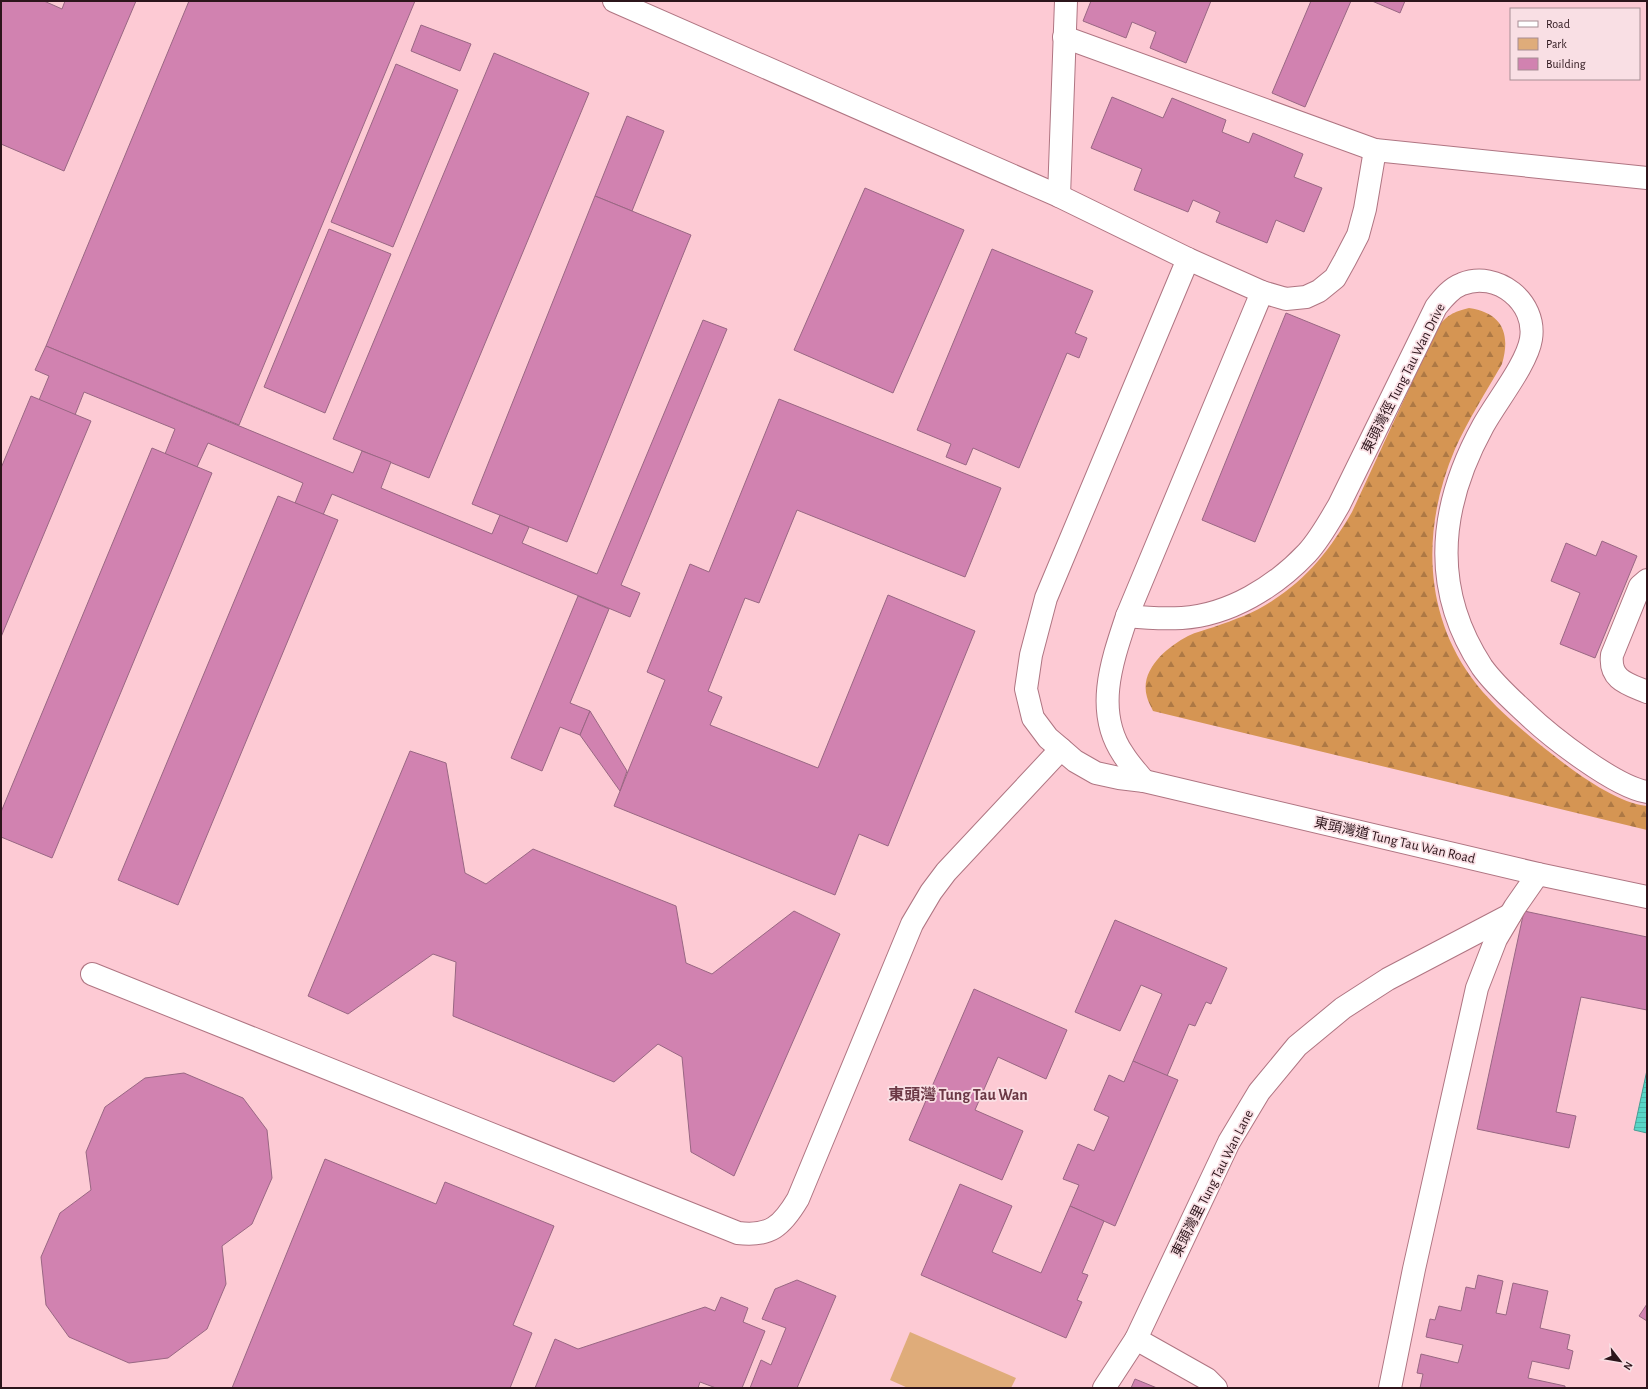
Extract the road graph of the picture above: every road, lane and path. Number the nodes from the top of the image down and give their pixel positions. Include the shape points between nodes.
1 (614, 1) edge
2 (1066, 1) edge
3 (1064, 37) junction
4 (1375, 150) junction
5 (1647, 178) edge
6 (1059, 196) junction
7 (1188, 259) junction
8 (1262, 292) junction
9 (1647, 580) edge
10 (1127, 616) junction
11 (1647, 692) edge
12 (1061, 749) junction
13 (1144, 781) junction
14 (1647, 792) edge
15 (1538, 874) junction
16 (1647, 897) edge
17 (1510, 915) junction
18 (92, 974) dead end
19 (1136, 1338) junction
20 (1104, 1388) edge
21 (1216, 1388) edge
22 (1390, 1388) edge

1 - 6 lane
2 - 3 lane
3 - 4 lane
3 - 6 lane
4 - 5 lane
4 - 8 lane via 1358,234 1335,278 1319,291 1306,297 1286,299
6 - 7 lane
7 - 8 lane
7 - 12 lane, 東頭灣道 Tung Tau Wan Road via 1046,598 1031,655 1026,689 1033,718 1048,738
8 - 10 lane
9 - 11 lane via 1640,586 1611,663 1613,670 1623,682
10 - 13 lane via 1112,664 1108,688 1108,717 1123,754
10 - 14 lane, 東頭灣徑 Tung Tau Wan Drive via 1184,618 1212,612 1239,603 1264,590 1287,572 1307,553 1325,530 1436,307 1447,294 1462,284 1480,281 1497,283 1512,292 1524,304 1531,321 1532,338 1526,356 1484,425 1457,484 1446,547 1447,579 1454,611 1466,641 1483,668 1505,694 1532,719 1591,764 1623,783
12 - 13 lane, 東頭灣道 Tung Tau Wan Road via 1096,773
12 - 18 lane via 946,872 931,892 912,924 798,1199 784,1220 769,1231 753,1235 738,1233
13 - 15 lane, 東頭灣道 Tung Tau Wan Road
15 - 16 lane, 東頭灣道 Tung Tau Wan Road
15 - 17 lane
17 - 19 lane, 東頭灣里 Tung Tau Wan Lane via 1388,978 1344,1008 1297,1046 1259,1092 1229,1142
17 - 22 lane via 1496,939 1478,988
19 - 20 lane, 東頭灣里 Tung Tau Wan Lane
19 - 21 lane via 1207,1378

